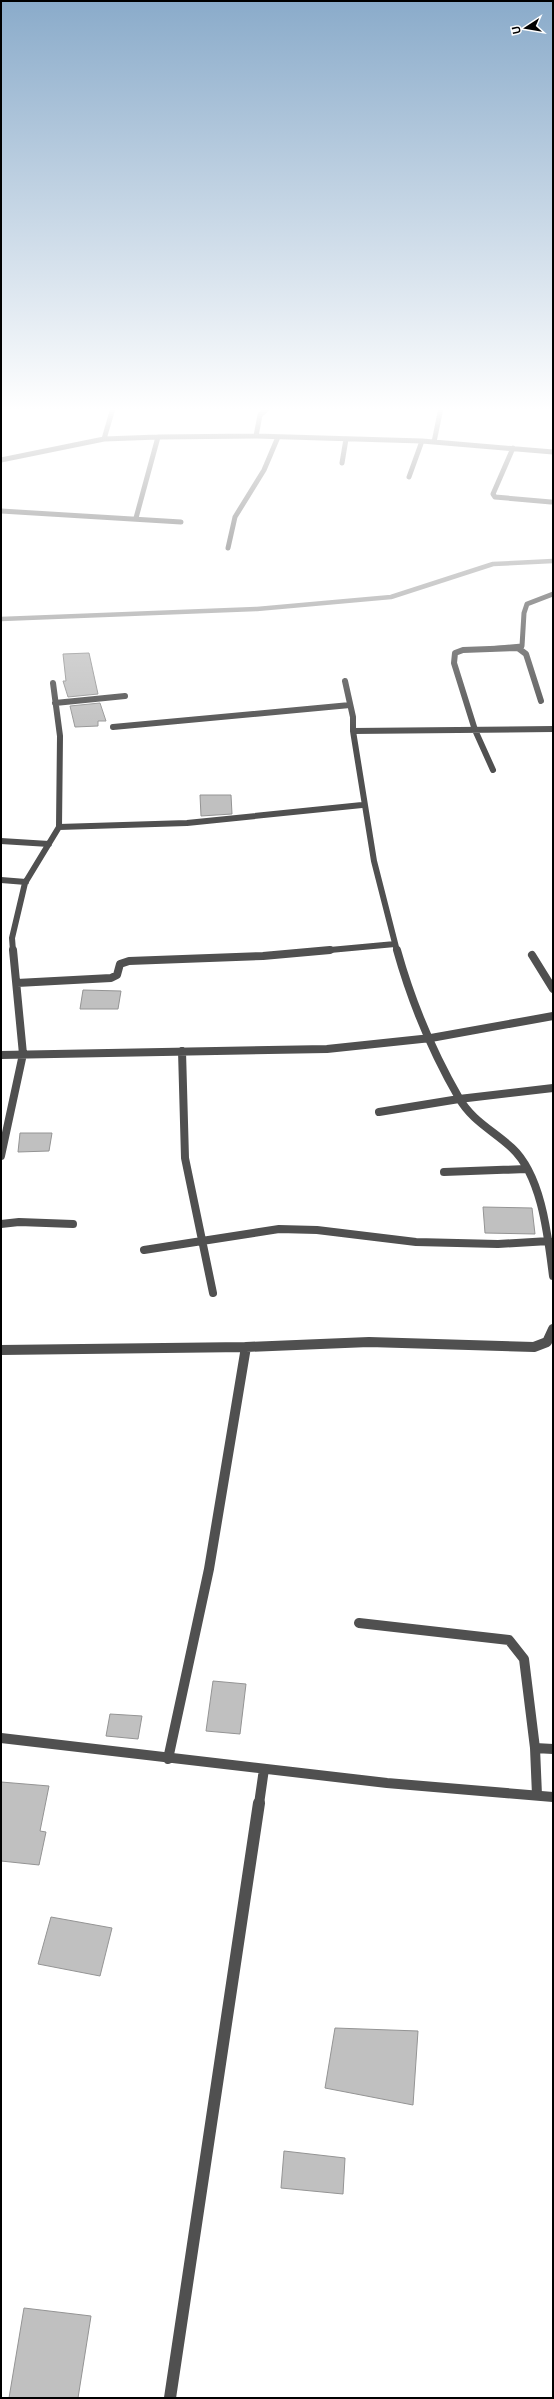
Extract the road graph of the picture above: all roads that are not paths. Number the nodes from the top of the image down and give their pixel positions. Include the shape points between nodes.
1 (158, 520) edge
2 (235, 520) edge
3 (181, 522) dead end
4 (228, 548) dead end
5 (553, 594) edge
6 (518, 648) junction
7 (345, 681) dead end
8 (52, 683) dead end
9 (126, 696) dead end
10 (541, 701) dead end
11 (55, 703) junction
12 (350, 705) junction
13 (113, 727) dead end
14 (553, 729) edge
15 (353, 730) junction
16 (475, 730) junction
17 (493, 770) dead end
18 (362, 805) junction
19 (59, 827) junction
20 (1, 841) edge
21 (49, 844) junction
22 (1, 880) edge
23 (26, 882) junction
24 (395, 944) junction
25 (532, 955) dead end
26 (17, 983) junction
27 (553, 988) edge
28 (553, 1016) edge
29 (431, 1038) junction
30 (182, 1051) junction
31 (23, 1054) junction
32 (1, 1055) edge
33 (553, 1088) edge
34 (460, 1099) junction
35 (378, 1112) dead end
36 (1, 1156) edge
37 (526, 1170) junction
38 (444, 1172) dead end
39 (1, 1224) edge
40 (73, 1224) dead end
41 (203, 1240) junction
42 (549, 1241) junction
43 (144, 1250) dead end
44 (553, 1276) edge
45 (213, 1292) dead end
46 (553, 1329) edge
47 (246, 1347) junction
48 (1, 1350) edge
49 (359, 1623) dead end
50 (1, 1738) edge
51 (535, 1748) junction
52 (553, 1749) edge
53 (168, 1759) junction
54 (264, 1769) junction
55 (537, 1795) junction
56 (553, 1797) edge
57 (170, 2398) edge

1 - 3 street
2 - 4 street
5 - 6 street via 527,604 524,613 524,640
6 - 10 street via 526,654
6 - 16 street via 463,650 455,654 454,663
7 - 12 street
8 - 11 street
9 - 11 street
11 - 19 street via 60,736
12 - 13 street
12 - 15 street
14 - 16 street
15 - 16 street
15 - 18 street
16 - 17 street
18 - 19 street via 187,823
18 - 24 street via 383,904
19 - 21 street
20 - 21 street
21 - 23 street
22 - 23 street
23 - 26 street via 12,938
24 - 26 street via 263,956 129,961 120,964 117,975 111,978
24 - 29 street via 410,989
25 - 27 street
26 - 31 street
28 - 29 street
29 - 30 street via 327,1049
29 - 34 street
30 - 31 street
30 - 41 street via 185,1158
31 - 32 street
31 - 36 street
33 - 34 street
34 - 35 street
34 - 37 street via 471,1116 515,1151
37 - 38 street
37 - 42 street via 541,1209
39 - 40 street
41 - 42 street via 279,1229 317,1230 416,1242 498,1244
41 - 43 street
41 - 45 street
42 - 44 street
46 - 47 street via 548,1342 534,1348 369,1342
47 - 48 street
47 - 53 street via 209,1569
49 - 51 street via 509,1640 524,1659
50 - 53 street
51 - 52 street
51 - 55 street
53 - 54 street
54 - 55 street via 387,1783
54 - 57 street
55 - 56 street

